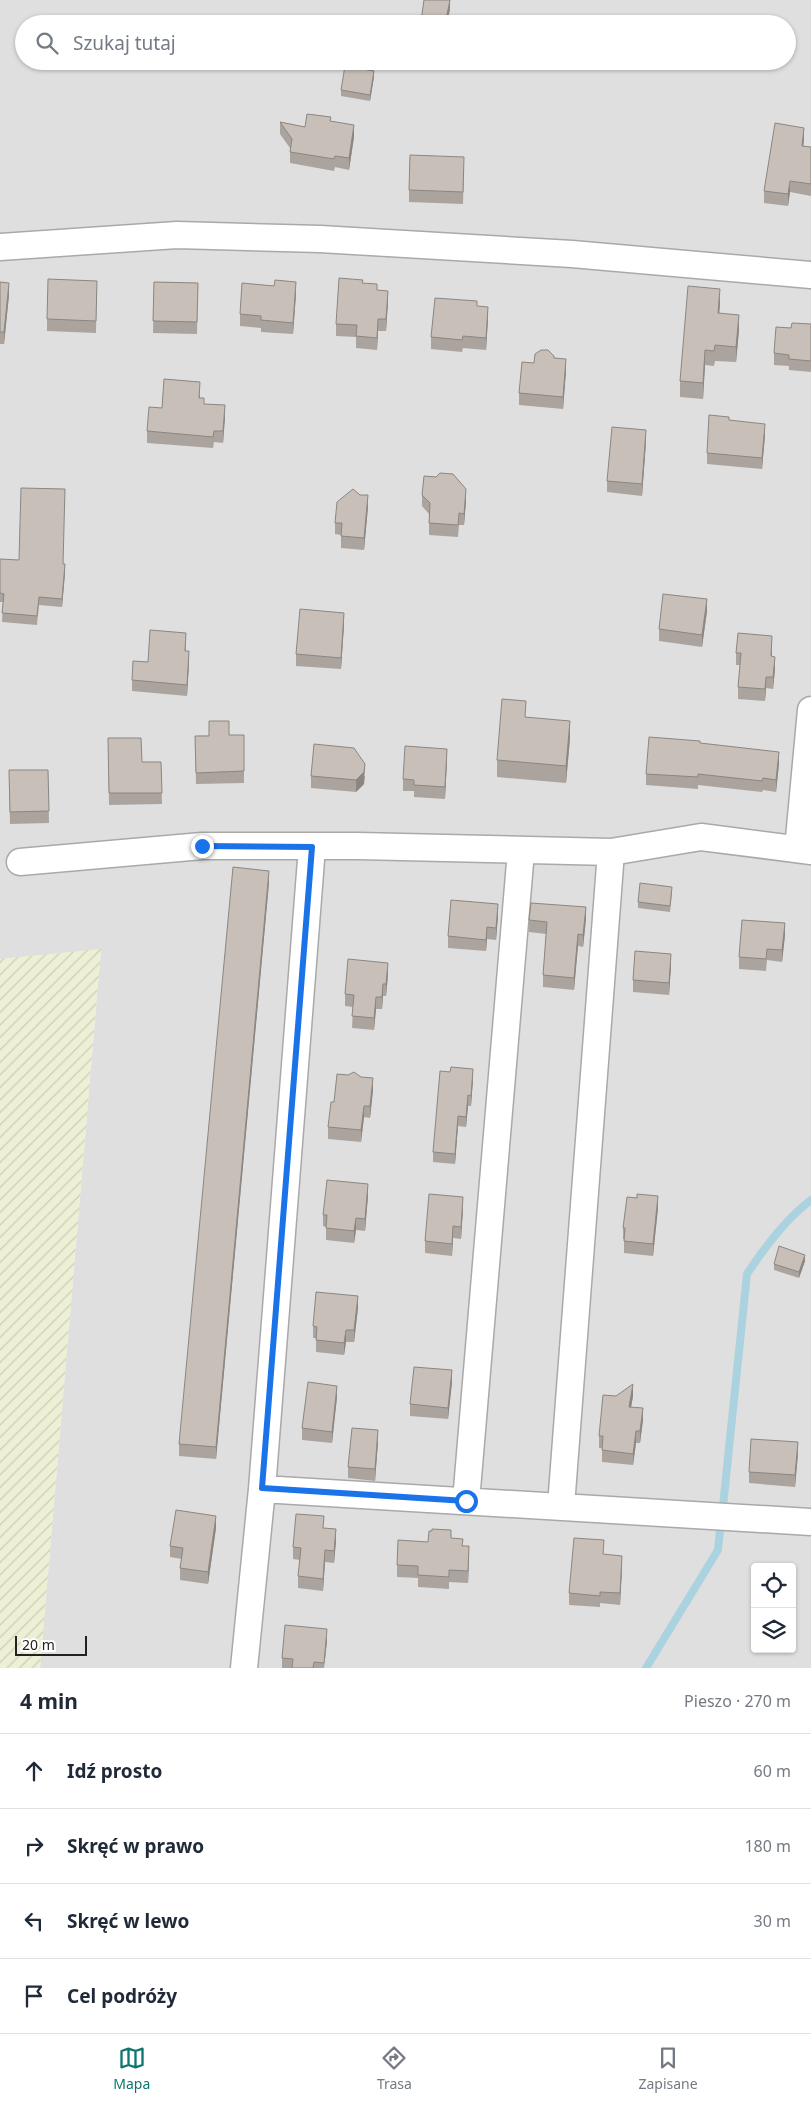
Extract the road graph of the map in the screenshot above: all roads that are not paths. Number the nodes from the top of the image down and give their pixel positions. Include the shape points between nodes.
1 (0, 247) edge
2 (811, 275) edge
3 (811, 710) edge
4 (312, 847) junction
5 (804, 850) edge
6 (521, 851) junction
7 (611, 852) junction
8 (20, 862) dead end
9 (262, 1488) junction
10 (466, 1501) junction
11 (561, 1506) junction
12 (811, 1522) edge
13 (244, 1668) edge

1 - 2 street via 177,235 320,238 572,254
3 - 5 street
4 - 6 street
4 - 8 street via 202,846
4 - 9 street
5 - 7 street via 701,837
6 - 7 street
6 - 10 street
7 - 11 street
9 - 10 street
9 - 13 street
10 - 11 street
11 - 12 street

